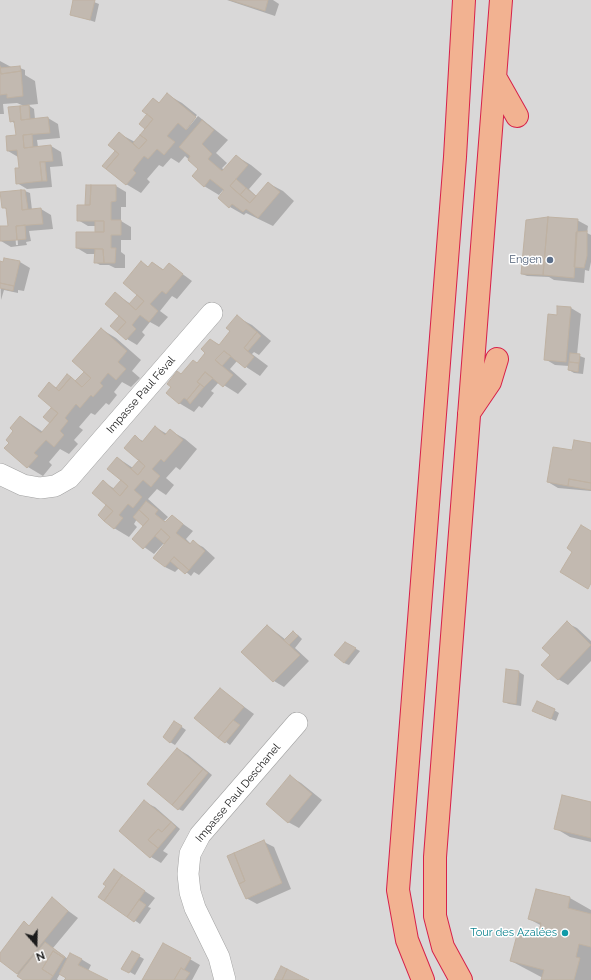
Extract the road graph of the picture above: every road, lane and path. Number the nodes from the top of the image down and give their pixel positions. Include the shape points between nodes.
1 (464, 0) edge
2 (501, 0) edge
3 (496, 77) junction
4 (517, 116) dead end
5 (212, 313) dead end
6 (497, 359) dead end
7 (469, 414) junction
8 (0, 474) edge
9 (297, 723) dead end
10 (226, 980) edge
11 (423, 980) edge
12 (461, 980) edge

1 - 11 highway via 455,157 398,890 407,940
2 - 3 highway
3 - 4 highway
3 - 7 highway
5 - 8 street, Impasse Paul Féval via 69,478 55,486 40,488 23,485
6 - 7 highway via 490,382
7 - 12 highway via 435,857 436,916 443,947
9 - 10 street, Impasse Paul Deschanel via 200,835 190,854 190,892 219,957

